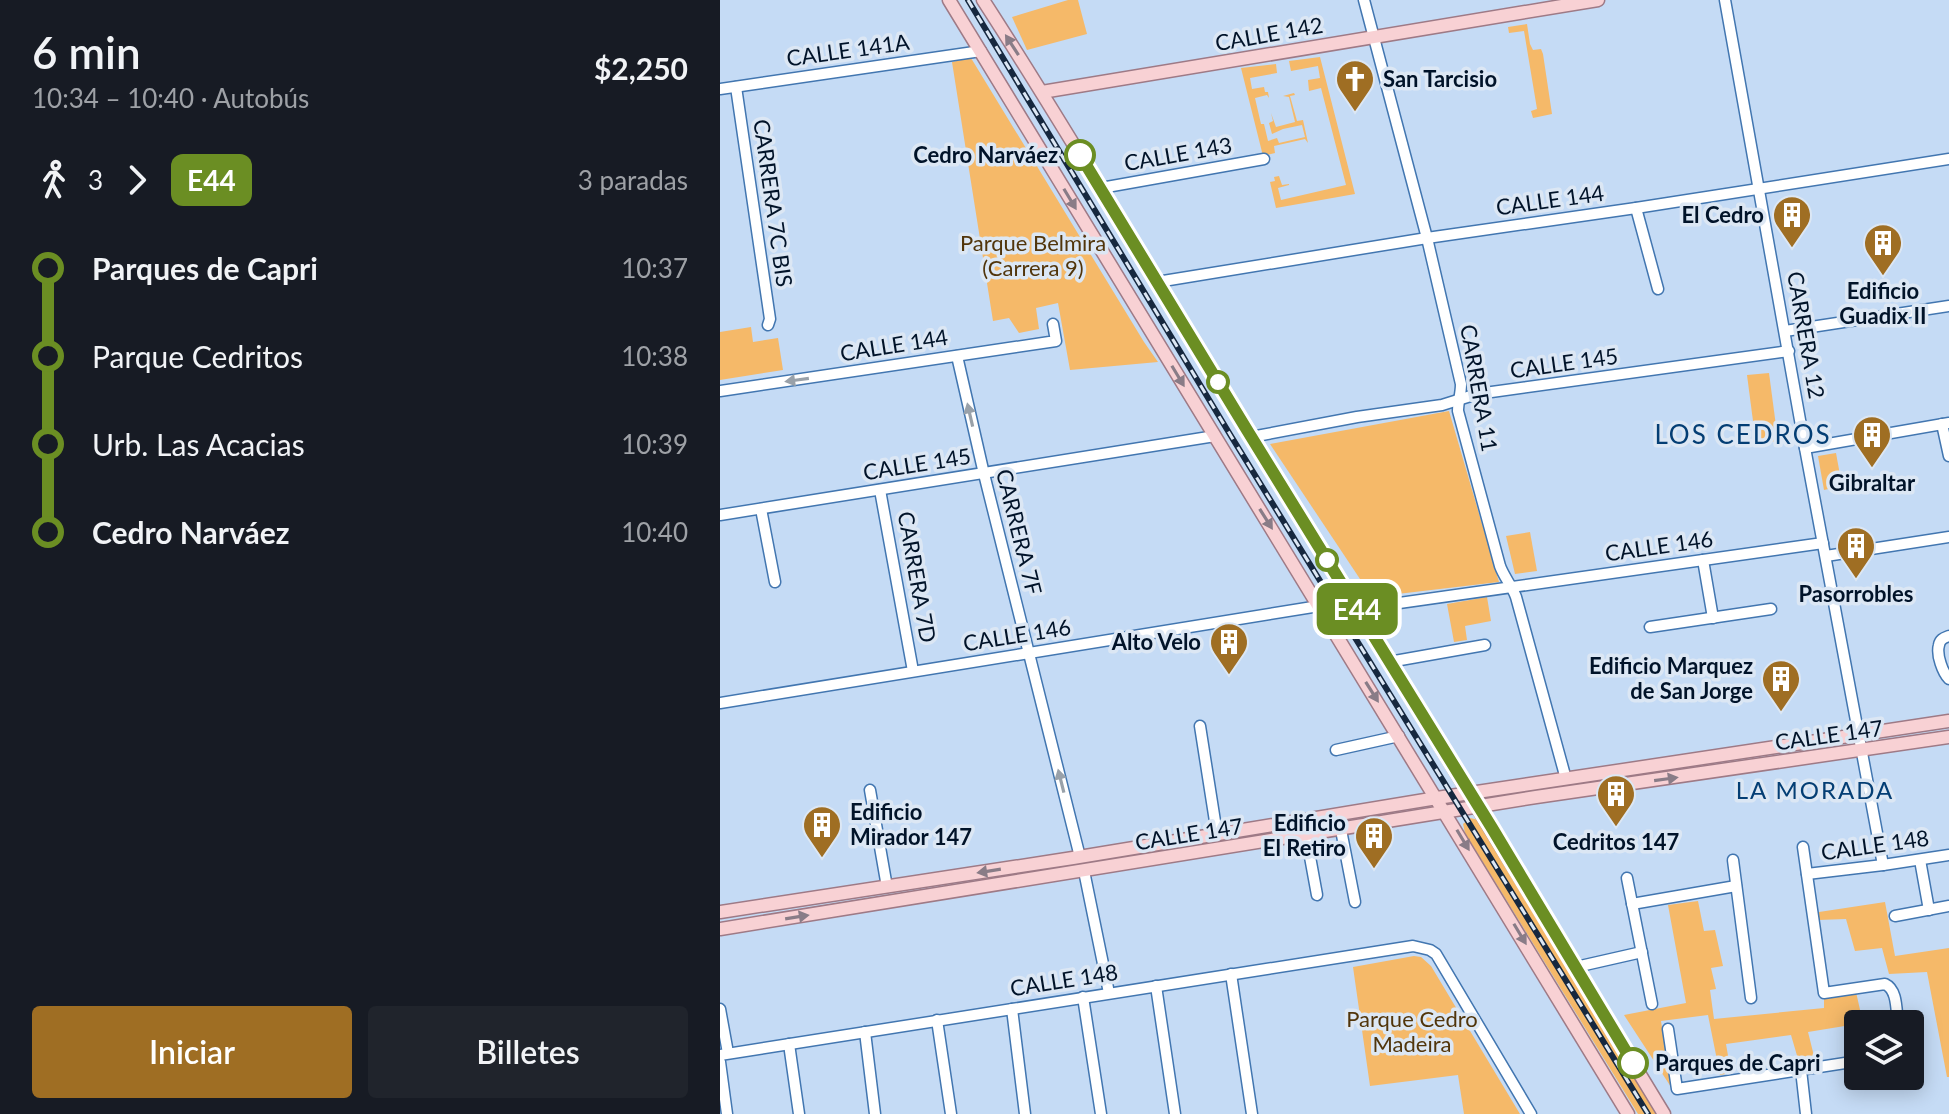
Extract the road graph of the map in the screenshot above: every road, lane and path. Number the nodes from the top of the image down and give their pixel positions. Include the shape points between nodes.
1 (949, 0) edge
2 (983, 0) edge
3 (1364, 0) edge
4 (1598, 0) edge
5 (1725, 0) edge
6 (1374, 37) junction
7 (981, 51) junction
8 (736, 87) junction
9 (720, 89) edge
10 (1042, 92) junction
11 (1264, 159) dead end
12 (1949, 159) edge
13 (1101, 188) junction
14 (1759, 189) junction
15 (1636, 208) junction
16 (1427, 238) junction
17 (1157, 282) junction
18 (1658, 289) dead end
19 (1949, 306) edge
20 (1053, 324) dead end
21 (768, 325) dead end
22 (1785, 331) junction
23 (1789, 351) junction
24 (957, 356) junction
25 (720, 391) edge
26 (1458, 400) junction
27 (1946, 424) edge
28 (1215, 436) junction
29 (1251, 437) junction
30 (1805, 448) junction
31 (1949, 456) edge
32 (984, 474) junction
33 (880, 490) junction
34 (761, 509) junction
35 (720, 515) edge
36 (1949, 537) edge
37 (1823, 543) junction
38 (1826, 556) junction
39 (1703, 560) junction
40 (775, 582) dead end
41 (1512, 586) junction
42 (1319, 606) junction
43 (1357, 609) junction
44 (1771, 609) dead end
45 (1713, 618) junction
46 (1650, 627) dead end
47 (1949, 636) edge
48 (1485, 645) dead end
49 (1028, 654) junction
50 (1389, 662) junction
51 (913, 671) junction
52 (1949, 679) edge
53 (720, 703) edge
54 (1949, 721) edge
55 (1200, 726) dead end
56 (1860, 735) junction
57 (1399, 736) junction
58 (1949, 737) edge
59 (1336, 750) dead end
60 (1863, 751) junction
61 (1566, 779) junction
62 (870, 790) dead end
63 (1471, 794) junction
64 (1437, 798) junction
65 (1506, 802) junction
66 (1479, 807) junction
67 (1446, 812) junction
68 (1492, 828) junction
69 (1341, 830) junction
70 (1217, 834) junction
71 (1306, 835) junction
72 (1803, 847) dead end
73 (1949, 855) edge
74 (1080, 857) junction
75 (1733, 860) dead end
76 (1920, 860) junction
77 (1883, 865) junction
78 (1084, 871) junction
79 (1807, 874) junction
80 (1627, 878) dead end
81 (1736, 886) junction
82 (887, 887) junction
83 (1317, 895) dead end
84 (1355, 902) dead end
85 (1632, 904) junction
86 (1949, 906) edge
87 (1929, 910) junction
88 (720, 912) edge
89 (1895, 916) dead end
90 (720, 929) edge
91 (1642, 952) junction
92 (1576, 967) junction
93 (1231, 974) junction
94 (1156, 986) junction
95 (1109, 993) junction
96 (1083, 997) junction
97 (1751, 998) dead end
98 (1652, 1004) dead end
99 (720, 1009) edge
100 (1012, 1009) junction
101 (1896, 1010) edge
102 (937, 1020) junction
103 (1668, 1029) dead end
104 (865, 1032) junction
105 (789, 1044) junction
106 (724, 1054) edge
107 (720, 1062) edge
108 (1844, 1063) edge
109 (1801, 1070) junction
110 (727, 1114) edge
111 (799, 1114) edge
112 (875, 1114) edge
113 (951, 1114) edge
114 (1025, 1114) edge
115 (1101, 1114) edge
116 (1175, 1114) edge
117 (1252, 1114) edge
118 (1531, 1114) edge
119 (1628, 1114) edge
120 (1664, 1114) edge
121 (1806, 1114) edge

1 - 7 main road
10 -> 2 main road
3 - 6 street, CARRERA 11
4 - 6 main road, CALLE 142
5 - 14 street, CARRERA 12
6 - 10 main road, CALLE 142
6 - 16 street, CARRERA 11
7 - 8 street, CALLE 141A
7 -> 28 main road
8 - 9 street, CALLE 141A
8 - 21 street, CARRERA 7C BIS
10 - 13 main road
11 - 13 street, CALLE 143
12 - 14 street, CALLE 144
13 - 17 main road
14 - 15 street, CALLE 144
14 - 22 street, CARRERA 12
15 - 16 street, CALLE 144
15 - 18 street
16 - 17 street, CALLE 144
16 - 26 street, CARRERA 11 via 1461,384
17 - 29 main road
19 - 22 street
20 - 24 street, CALLE 144 via 1056,341
22 - 23 street, CARRERA 12
23 - 26 street, CALLE 145
23 - 30 street, CARRERA 12
24 -> 25 street, CALLE 144
32 -> 24 street, CARRERA 7F
26 - 29 street, CALLE 145
26 - 41 street, CARRERA 11 via 1500,566
27 - 30 street
27 - 31 street
28 - 32 street, CALLE 145
28 -> 42 main road
29 - 43 main road
30 - 37 street, CARRERA 12
32 - 33 street, CALLE 145
32 - 49 street, CARRERA 7F
33 - 34 street, CALLE 145
33 - 51 street, CARRERA 7D
34 - 35 street, CALLE 145
34 - 40 street
36 - 38 street
37 - 38 street, CARRERA 12
37 - 39 street, CALLE 146
38 - 56 street, CARRERA 12
39 - 41 street, CALLE 146
39 - 45 street
41 - 43 street, CALLE 146
41 - 61 street, CARRERA 11
42 - 49 street, CALLE 146
42 -> 57 main road
43 - 50 main road
44 - 45 street
45 - 46 street
47 - 52 street via 1938,648
48 - 50 street
49 - 51 street, CALLE 146
74 -> 49 street, CARRERA 7F
50 - 63 main road
51 - 53 street, CALLE 146
54 - 56 main road, CALLE 147
55 - 70 street
56 - 60 street, CARRERA 12
56 - 61 main road, CALLE 147
57 - 59 street
57 - 64 main road
58 - 60 main road, CALLE 147
65 -> 60 main road, CALLE 147
60 - 77 street, CARRERA 12
61 - 63 main road, CALLE 147
62 - 82 street
63 - 64 main road, CALLE 147
63 - 66 main road
64 - 67 main road
64 - 70 main road, CALLE 147
65 - 66 main road, CALLE 147
65 - 68 main road via 1497,810
66 - 67 main road, CALLE 147
66 - 68 main road
67 - 69 main road, CALLE 147
67 -> 119 main road
68 - 92 main road
69 - 71 main road, CALLE 147
69 - 84 street
70 - 74 main road, CALLE 147
71 - 78 main road, CALLE 147
71 - 83 street
72 - 79 street
73 - 76 street, CALLE 148
74 -> 82 main road, CALLE 147
75 - 81 street
76 - 77 street, CALLE 148
76 - 87 street
77 - 79 street, CALLE 148
90 -> 78 main road, CALLE 147
78 - 95 street
79 - 101 street via 1824,993 1885,984 1894,991
80 - 85 street
81 - 85 street
81 - 97 street
82 - 88 main road, CALLE 147
85 - 91 street
86 - 87 street
87 - 89 street
91 - 92 street
91 - 98 street
92 - 120 main road
93 - 94 street, CALLE 148
93 - 117 street
93 - 118 street, CALLE 148 via 1413,946 1430,950
94 - 95 street, CALLE 148
94 - 116 street
95 - 96 street, CALLE 148
96 - 100 street, CALLE 148
96 - 115 street
99 - 106 street
100 - 102 street, CALLE 148
100 - 114 street
102 - 104 street, CALLE 148
102 - 113 street
103 - 109 street via 1677,1089
104 - 105 street, CALLE 148
104 - 112 street
105 - 106 street, CALLE 148
105 - 111 street
107 - 110 street
108 - 109 street
109 - 121 street

